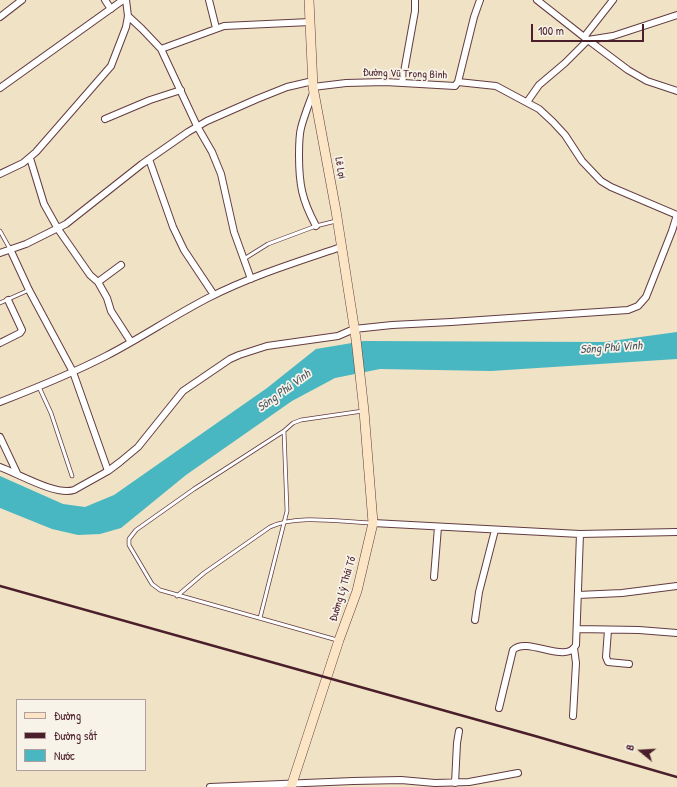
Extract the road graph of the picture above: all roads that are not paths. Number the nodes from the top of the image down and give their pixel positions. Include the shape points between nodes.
1 (22, 0) edge
2 (105, 0) edge
3 (124, 0) edge
4 (209, 0) edge
5 (309, 0) edge
6 (415, 0) edge
7 (480, 0) edge
8 (537, 0) edge
9 (612, 0) edge
10 (111, 9) junction
11 (677, 15) edge
12 (128, 16) junction
13 (0, 17) edge
14 (310, 22) junction
15 (216, 28) junction
16 (586, 39) junction
17 (161, 49) junction
18 (458, 82) junction
19 (402, 83) junction
20 (313, 86) junction
21 (0, 88) edge
22 (181, 90) junction
23 (677, 91) edge
24 (527, 102) junction
25 (106, 119) dead end
26 (197, 126) junction
27 (30, 158) junction
28 (149, 159) junction
29 (0, 174) edge
30 (677, 215) edge
31 (337, 221) junction
32 (316, 226) junction
33 (58, 228) junction
34 (0, 232) edge
35 (341, 247) junction
36 (10, 249) junction
37 (0, 253) edge
38 (244, 259) junction
39 (121, 265) dead end
40 (251, 279) junction
41 (98, 282) junction
42 (30, 290) junction
43 (214, 295) junction
44 (8, 300) junction
45 (0, 303) edge
46 (354, 329) junction
47 (131, 342) junction
48 (0, 343) edge
49 (73, 372) junction
50 (39, 387) junction
51 (362, 390) joint
52 (0, 402) edge
53 (364, 411) junction
54 (284, 431) junction
55 (0, 437) edge
56 (0, 467) edge
57 (108, 471) junction
58 (17, 473) junction
59 (72, 476) dead end
60 (285, 521) junction
61 (373, 523) junction
62 (438, 527) junction
63 (495, 530) junction
64 (677, 532) edge
65 (580, 534) junction
66 (434, 577) dead end
67 (677, 586) edge
68 (578, 595) junction
69 (177, 596) junction
70 (260, 618) junction
71 (475, 620) dead end
72 (577, 629) junction
73 (608, 630) junction
74 (677, 634) edge
75 (339, 640) junction
76 (574, 648) junction
77 (629, 664) dead end
78 (499, 708) dead end
79 (573, 716) dead end
80 (459, 730) dead end
81 (518, 773) dead end
82 (455, 783) junction
83 (352, 784) edge
84 (381, 784) edge
85 (475, 784) edge
86 (292, 785) edge
87 (441, 785) edge
88 (210, 787) edge

1 - 13 street
2 - 10 street
3 - 10 street
3 - 12 street
4 - 15 street
5 - 14 main road, Lê Lợi
6 - 19 street
7 - 18 street, Đường Vũ Trọng Bình
8 - 16 street
9 - 16 street
10 - 21 street
11 - 16 street via 613,36
12 - 17 street
12 - 27 street via 124,34 111,66
14 - 15 street
14 - 20 main road, Lê Lợi
15 - 17 street
16 - 23 street via 638,76
16 - 24 street via 565,63 539,85
17 - 22 street
18 - 19 street, Đường Vũ Trọng Bình via 455,86
18 - 24 street via 496,86
19 - 20 street, Đường Vũ Trọng Bình via 346,82
20 - 26 street, Đường Vũ Trọng Bình via 287,87
20 - 31 main road, Lê Lợi
20 - 32 street via 301,128 299,176 307,208
22 - 25 street
22 - 26 street
24 - 30 street via 553,122 582,161 601,181
26 - 28 street, Đường Vũ Trọng Bình
26 - 38 street via 221,174 234,232
27 - 29 street
27 - 33 street via 42,199
28 - 33 street, Đường Vũ Trọng Bình
28 - 43 street via 173,227 184,250
30 - 46 street via 646,297 638,306 628,310
31 - 32 lane
31 - 35 main road, Lê Lợi
32 - 38 lane via 268,244
33 - 36 street, Đường Vũ Trọng Bình
33 - 41 street via 90,275
34 - 36 lane
35 - 40 street
35 - 46 main road, Lê Lợi
36 - 37 street, Đường Vũ Trọng Bình
36 - 42 street
38 - 40 street
39 - 41 street
40 - 43 street
41 - 47 street via 111,311
42 - 44 lane
42 - 49 street
43 - 47 street
44 - 45 lane
44 - 48 street via 22,330
46 - 51 main road, Lê Lợi
46 - 57 street via 338,336 267,346 230,360 183,391 138,448
47 - 49 street
49 - 50 street
49 - 57 street
50 - 52 street
50 - 59 lane
51 - 53 main road, Đường Lý Thái Tổ
53 - 54 lane via 305,419 293,423
53 - 61 main road, Đường Lý Thái Tổ
54 - 60 lane via 287,504
54 - 69 lane via 194,489 132,534 129,545 152,584
55 - 58 street
56 - 58 street
57 - 58 street via 68,492 49,488
60 - 61 lane
60 - 69 lane via 270,527 204,573
60 - 70 lane
61 - 62 street
61 - 75 main road, Đường Lý Thái Tổ via 357,591
62 - 63 street
62 - 66 street
63 - 65 street
63 - 71 street via 479,592
64 - 65 street
65 - 68 street
67 - 68 street
68 - 72 street
69 - 70 lane
70 - 75 lane
72 - 73 street
72 - 76 street via 577,642
73 - 74 street
73 - 77 street via 606,660 610,663
75 - 86 main road, Đường Lý Thái Tổ
76 - 78 street via 569,652 557,652 525,646 516,647 513,650
76 - 79 street via 576,663
80 - 82 street
81 - 85 street
82 - 85 street
82 - 87 street
83 - 84 street
83 - 86 street
84 - 87 street via 401,780
86 - 88 street

